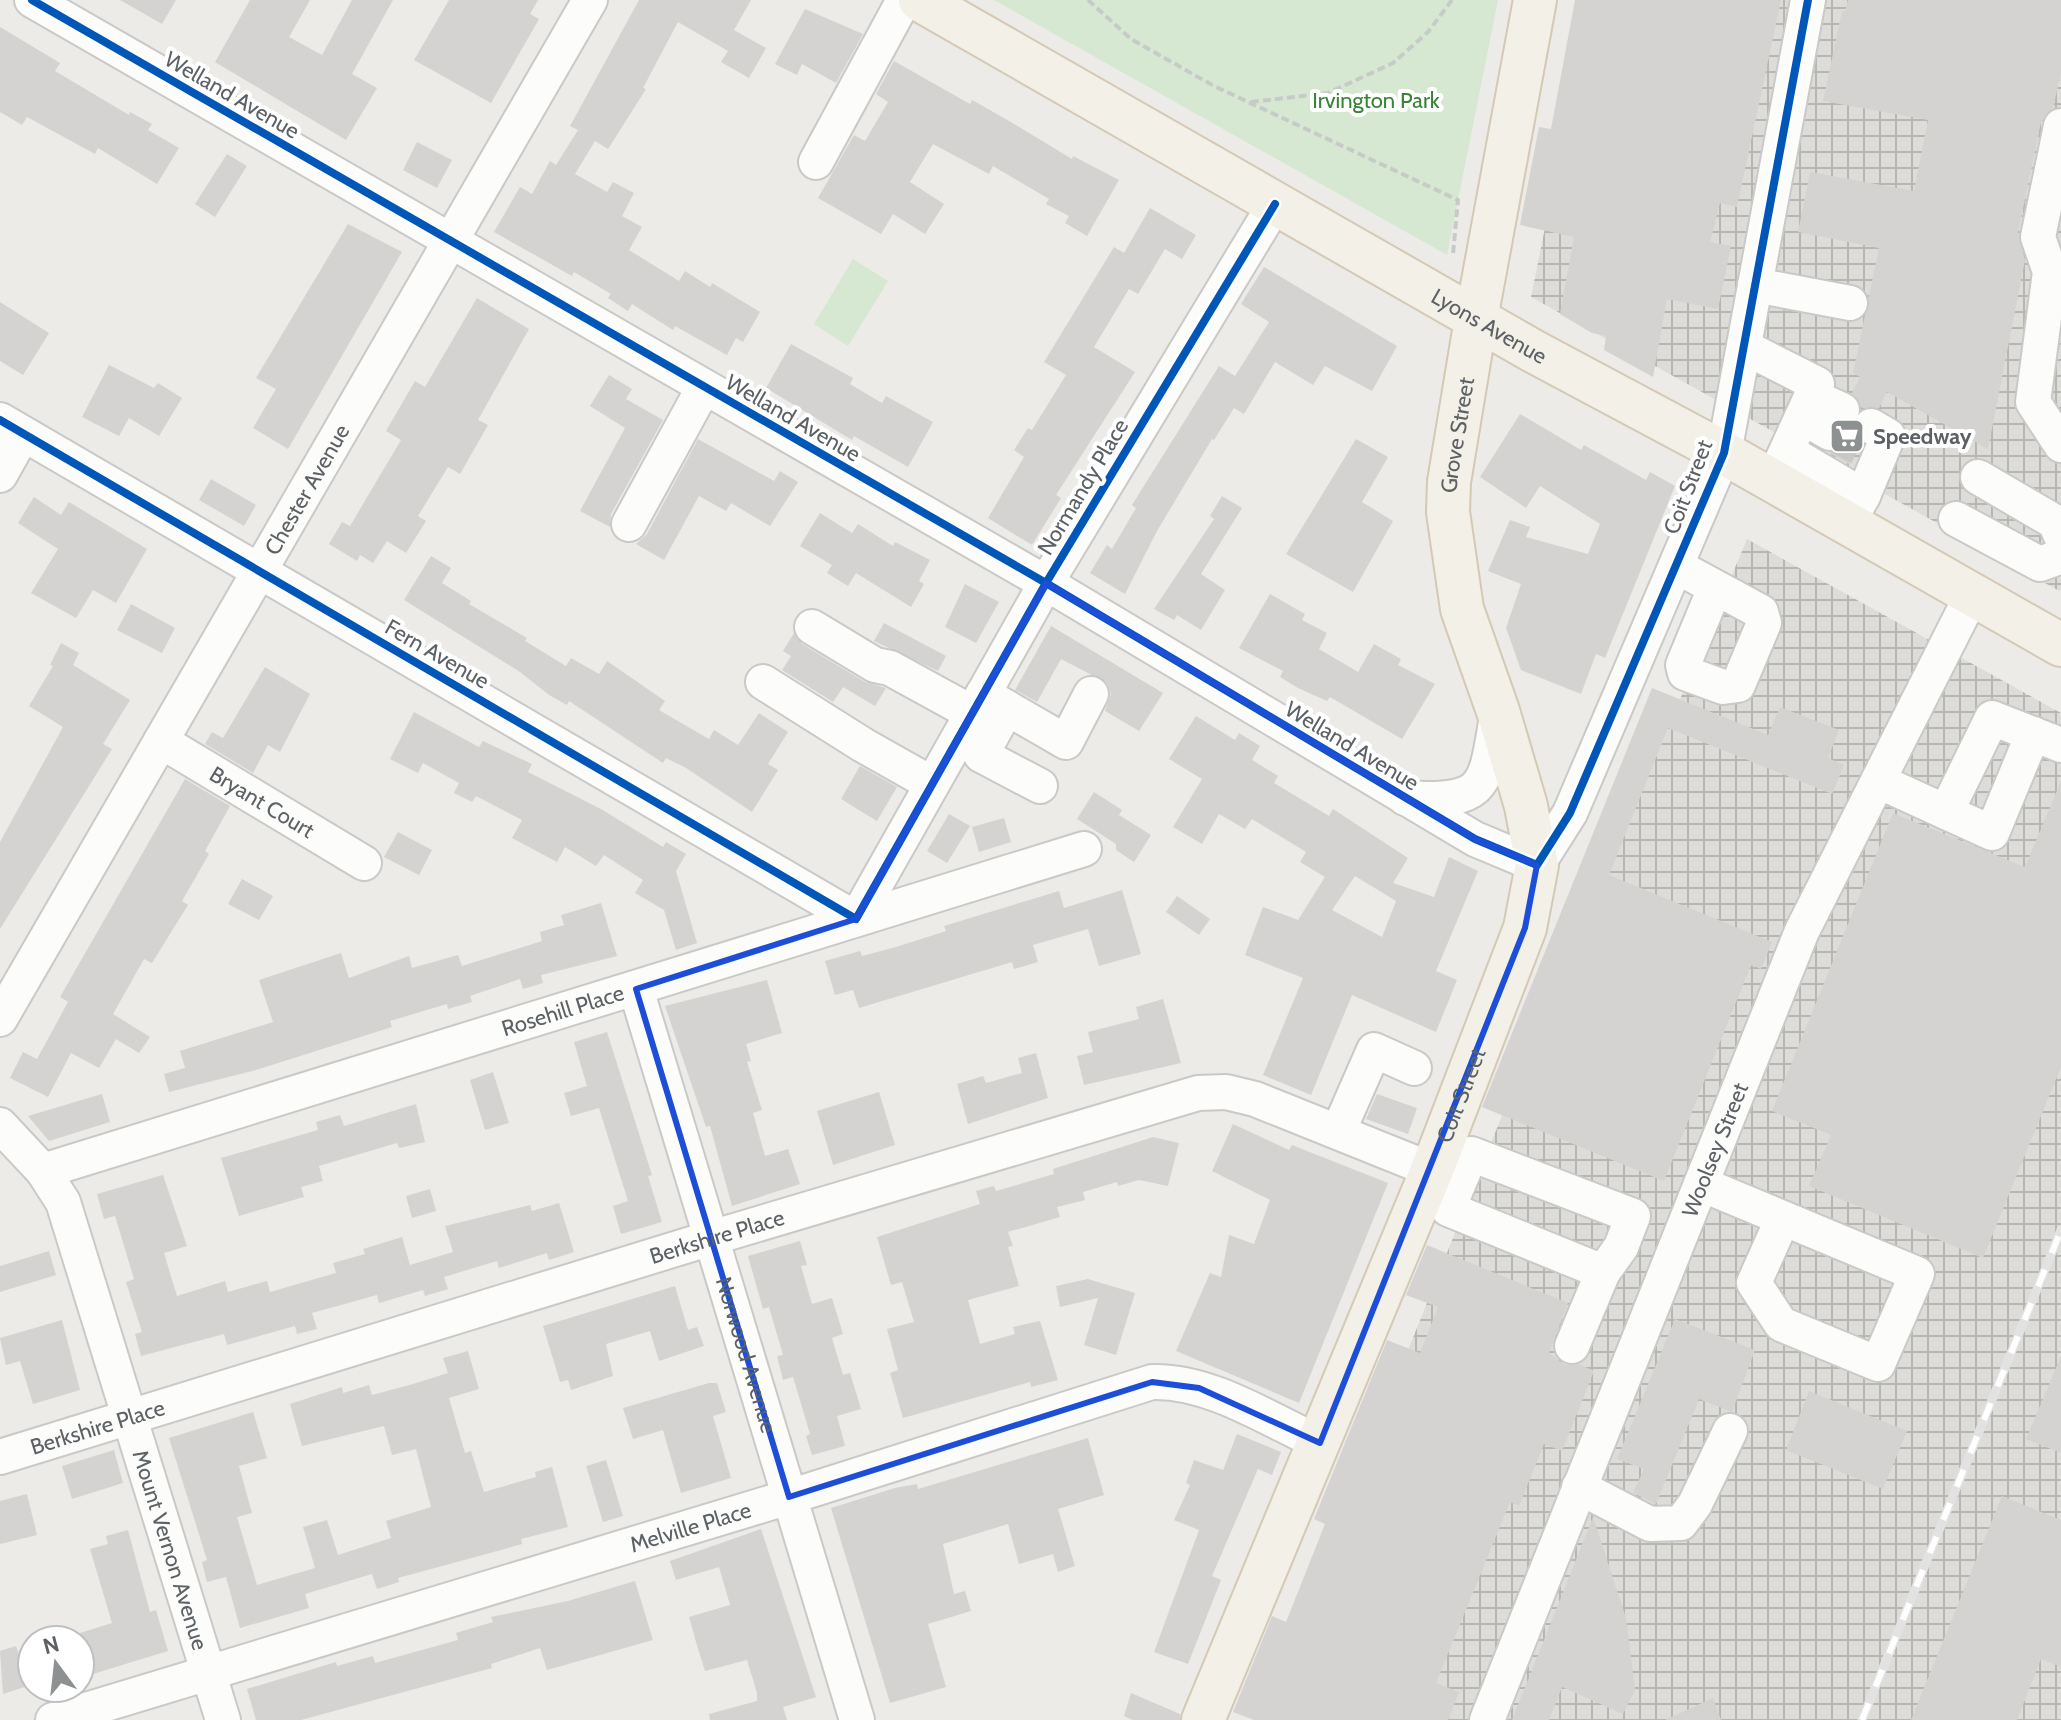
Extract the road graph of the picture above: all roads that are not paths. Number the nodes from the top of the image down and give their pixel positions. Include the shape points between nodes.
1 (32, 0) edge
2 (590, 0) edge
3 (904, 0) edge
4 (920, 0) edge
5 (1535, 0) edge
6 (1808, 0) edge
7 (2061, 126) edge
8 (816, 162) dead end
9 (1275, 204) junction
10 (450, 242) junction
11 (1755, 285) junction
12 (1850, 303) dead end
13 (1476, 319) junction
14 (1744, 347) junction
15 (704, 387) junction
16 (12, 427) edge
17 (2061, 445) edge
18 (1833, 452) junction
19 (1724, 453) junction
20 (0, 475) edge
21 (1978, 477) dead end
22 (1956, 519) dead end
23 (629, 524) dead end
24 (2061, 550) edge
25 (1676, 566) junction
26 (260, 571) junction
27 (1046, 583) junction
28 (1715, 588) dead end
29 (1973, 593) junction
30 (812, 627) dead end
31 (2060, 641) edge
32 (763, 682) dead end
33 (1091, 694) dead end
34 (988, 705) junction
35 (1498, 711) junction
36 (2047, 740) edge
37 (161, 741) junction
38 (1878, 781) junction
39 (932, 784) junction
40 (1040, 786) dead end
41 (1404, 798) junction
42 (1946, 812) junction
43 (1084, 849) dead end
44 (364, 863) dead end
45 (1537, 865) junction
46 (856, 919) junction
47 (636, 989) junction
48 (0, 1019) edge
49 (1414, 1068) dead end
50 (1338, 1132) junction
51 (6, 1140) edge
52 (1432, 1170) junction
53 (43, 1171) junction
54 (1701, 1184) junction
55 (1783, 1218) junction
56 (711, 1238) junction
57 (1612, 1259) junction
58 (1668, 1267) junction
59 (1572, 1346) dead end
60 (128, 1415) junction
61 (1730, 1431) dead end
62 (1320, 1443) junction
63 (0, 1457) edge
64 (1579, 1487) junction
65 (789, 1497) junction
66 (209, 1673) junction
67 (53, 1720) edge
68 (223, 1720) edge
69 (857, 1720) edge
70 (1203, 1720) edge
71 (1487, 1720) edge

1 - 10 street, Welland Avenue
2 - 10 street, Chester Avenue
3 - 8 street
4 - 9 main road, Lyons Avenue
5 - 13 main road, Grove Street
6 - 11 street, Coit Street
7 - 17 street via 2038,237 2050,272 2033,402
9 - 13 main road, Lyons Avenue
9 - 27 street, Normandy Place
10 - 15 street, Welland Avenue
10 - 26 street, Chester Avenue
11 - 12 street
11 - 14 street, Coit Street
13 - 19 main road, Lyons Avenue
13 - 35 main road, Grove Street via 1448,512 1462,609
14 - 18 street via 1817,384
14 - 19 street, Coit Street
15 - 23 street
15 - 27 street, Welland Avenue
16 - 20 street
16 - 26 street, Fern Avenue
18 - 19 main road, Lyons Avenue
18 - 29 main road, Lyons Avenue
19 - 25 street, Coit Street
21 - 24 street via 2055,522
22 - 24 street via 2040,564
25 - 28 street
25 - 45 street, Coit Street via 1570,813
26 - 37 street, Chester Avenue
26 - 46 street, Fern Avenue
27 - 34 street, Normandy Place
27 - 41 street, Welland Avenue
29 - 31 main road, Lyons Avenue
29 - 38 street, Woolsey Street
30 - 34 street via 875,665
32 - 39 street
33 - 34 street via 1066,742
34 - 39 street, Normandy Place
34 - 40 street via 981,755
35 - 41 street via 1486,778 1471,791 1442,801
35 - 45 main road, Grove Street
36 - 42 street via 1992,833
36 - 42 street via 1992,718
37 - 44 street, Bryant Court
37 - 48 street, Chester Avenue
38 - 42 street
38 - 54 street, Woolsey Street via 1802,931
39 - 46 street, Normandy Place
41 - 45 street, Welland Avenue via 1475,839
43 - 46 street, Rosehill Place
45 - 52 main road, Coit Street via 1525,928
46 - 47 street, Rosehill Place
47 - 53 street, Rosehill Place
47 - 56 street, Norwood Avenue
49 - 50 street via 1374,1050
50 - 52 street, Berkshire Place
50 - 56 street, Berkshire Place via 1255,1099 1198,1093
51 - 53 street, Mount Vernon Avenue
52 - 62 main road, Coit Street
53 - 60 street, Mount Vernon Avenue via 63,1202
54 - 55 street
54 - 58 street, Woolsey Street
55 - 55 street via 1917,1274 1878,1364 1781,1324 1754,1283
56 - 60 street, Berkshire Place
56 - 65 street, Norwood Avenue
57 - 57 street via 1633,1216 1471,1154 1448,1209
57 - 58 street
57 - 59 street
58 - 64 street, Woolsey Street
60 - 63 street, Berkshire Place
60 - 66 street, Mount Vernon Avenue
61 - 64 street via 1681,1523 1650,1524
62 - 65 street, Melville Place via 1199,1388 1152,1382
62 - 70 main road, Coit Street
64 - 71 street, Woolsey Street
65 - 66 street, Melville Place
65 - 69 street, Norwood Avenue
66 - 67 street, Melville Place
66 - 68 street, Mount Vernon Avenue

